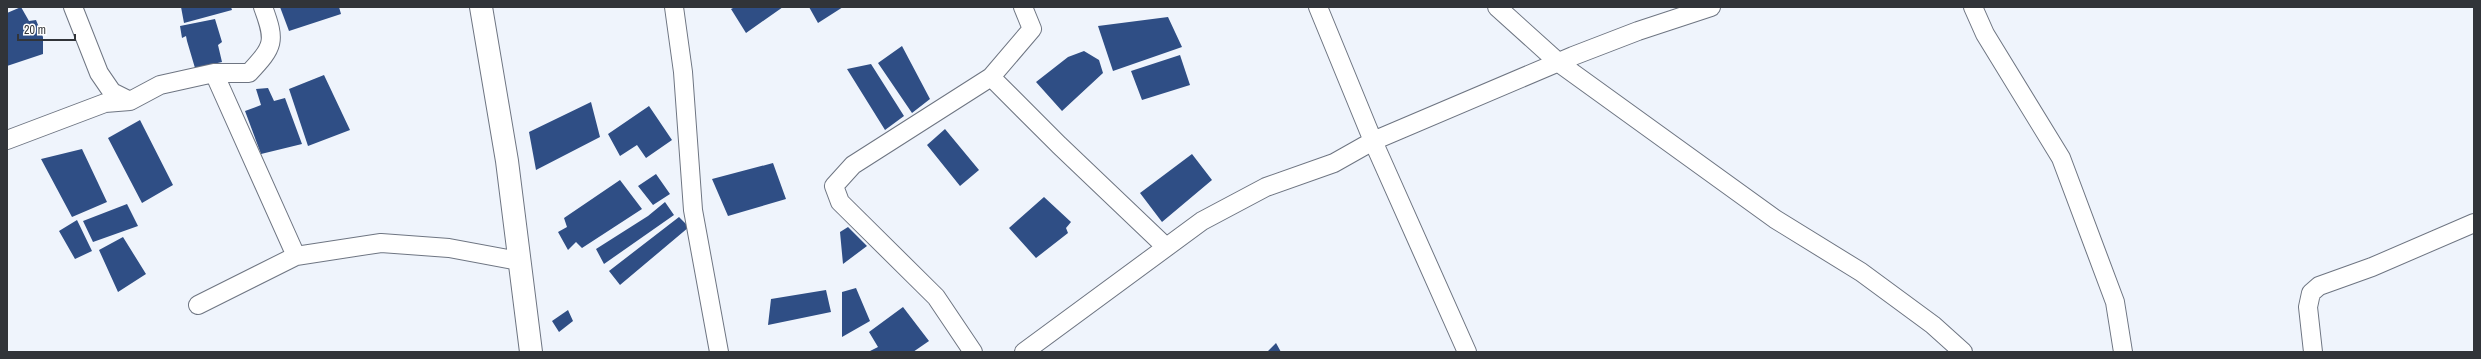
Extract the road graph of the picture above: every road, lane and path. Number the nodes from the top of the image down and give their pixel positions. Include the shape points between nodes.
1 (73, 7) edge
2 (263, 7) edge
3 (481, 7) edge
4 (674, 7) edge
5 (1023, 7) edge
6 (1318, 7) edge
7 (1497, 7) edge
8 (1711, 7) edge
9 (1973, 7) edge
10 (1558, 63) junction
11 (214, 73) junction
12 (991, 77) junction
13 (130, 101) junction
14 (7, 140) edge
15 (1373, 141) junction
16 (2474, 223) edge
17 (1166, 246) junction
18 (296, 256) junction
19 (519, 261) junction
20 (198, 305) dead end
21 (531, 352) edge
22 (719, 352) edge
23 (973, 352) edge
24 (1024, 352) edge
25 (1467, 352) edge
26 (1962, 352) edge
27 (2123, 352) edge
28 (2313, 352) edge

1 - 13 street via 100,73 112,92
2 - 11 street via 272,30 269,52 248,73
3 - 19 main road via 507,161
4 - 22 street via 683,72 693,210
5 - 12 street via 1032,29
6 - 15 street
7 - 10 street
8 - 10 street via 1638,31
9 - 27 street via 1985,34 2061,158 2115,302
10 - 15 street
10 - 26 street via 1774,218 1861,272 1933,325
11 - 13 street via 160,85
11 - 18 street
12 - 17 street
12 - 23 street via 853,165 834,186 840,202 936,297
13 - 14 street via 105,103
15 - 17 street via 1334,163 1266,187 1202,221
15 - 25 street
16 - 28 street via 2372,267 2319,286 2311,293 2308,307
17 - 24 street
18 - 19 street via 381,243 449,248
18 - 20 street
19 - 21 main road

